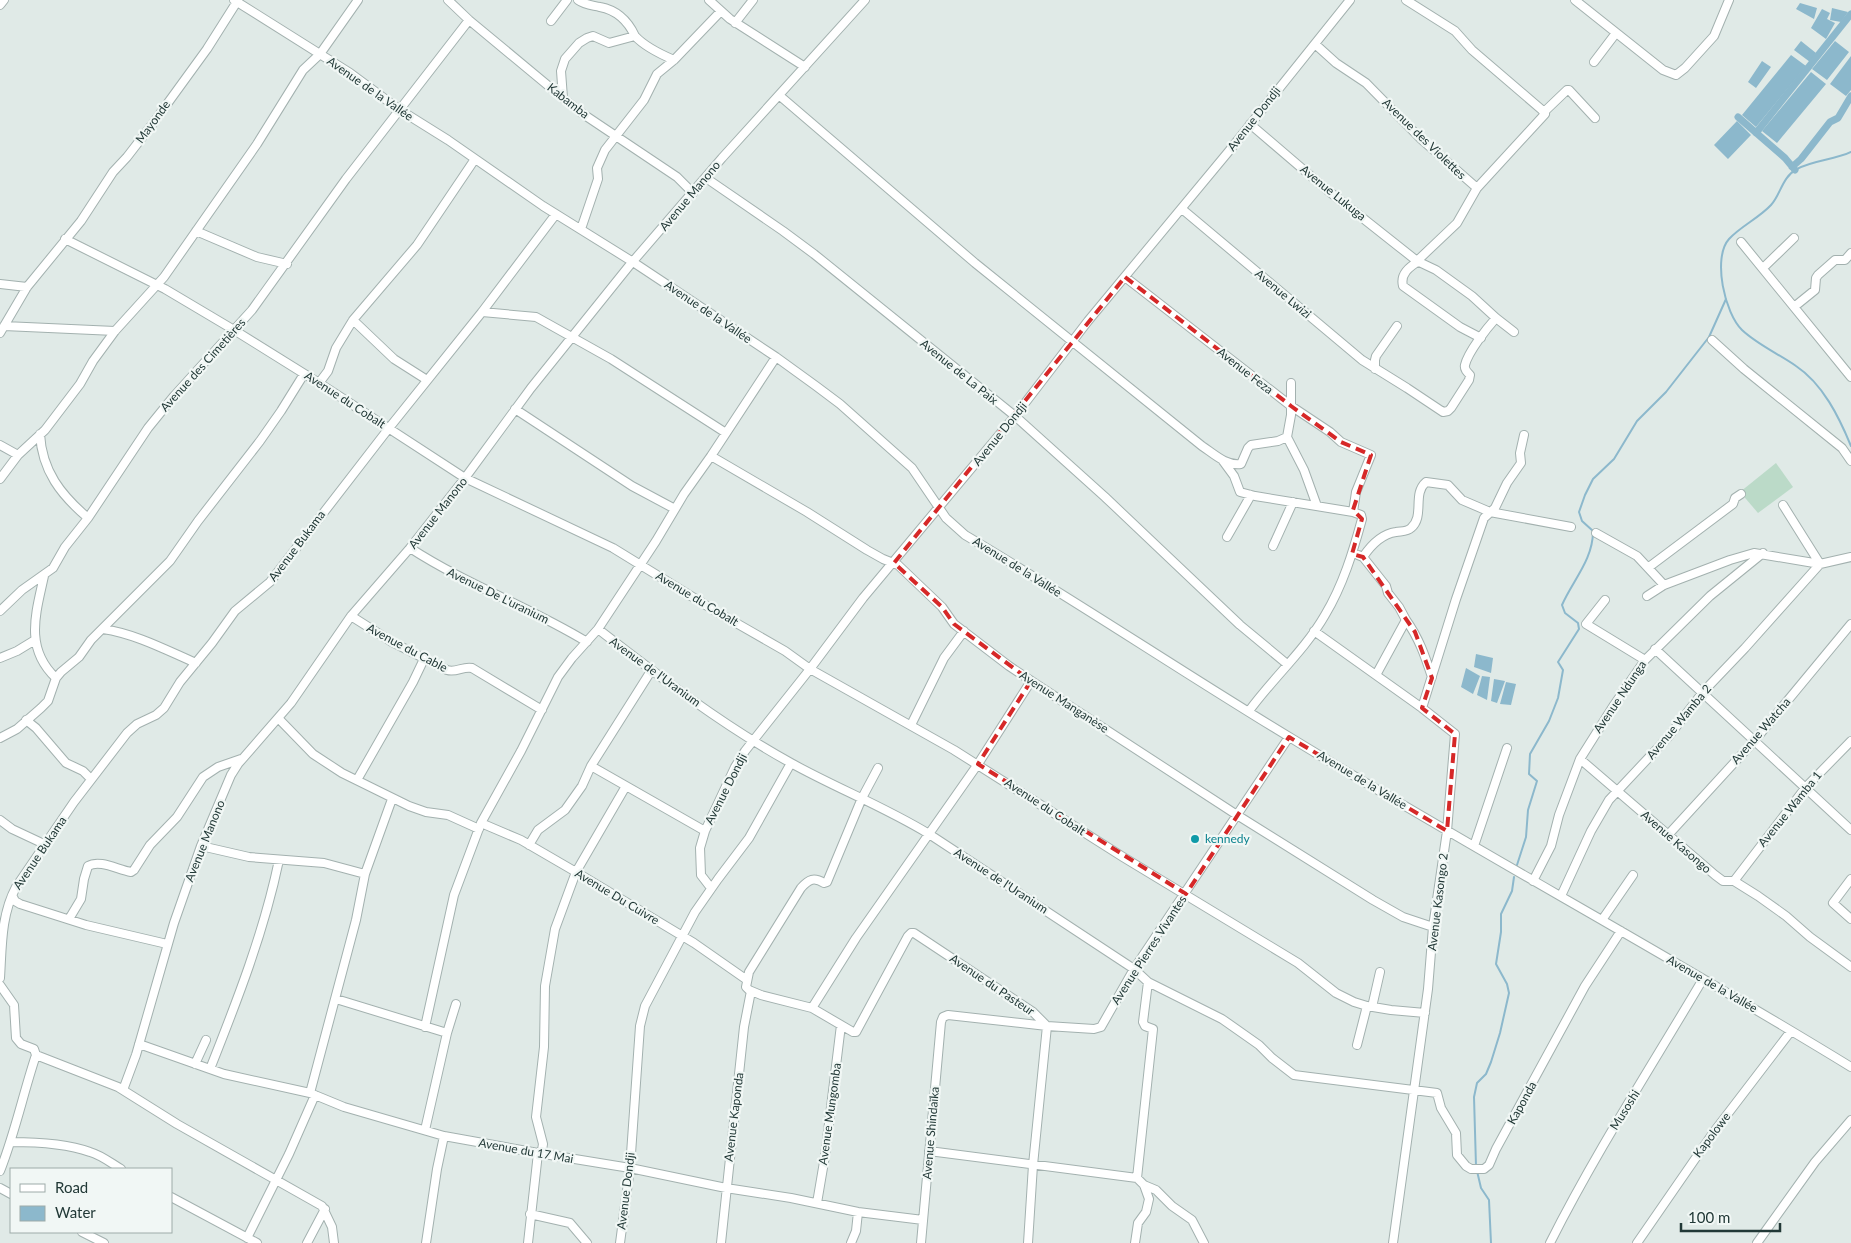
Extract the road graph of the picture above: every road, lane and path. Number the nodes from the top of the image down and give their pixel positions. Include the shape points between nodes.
1 (4, 0) edge
2 (358, 0) edge
3 (567, 0) edge
4 (578, 0) edge
5 (709, 0) edge
6 (753, 0) edge
7 (864, 0) edge
8 (1350, 0) edge
9 (1406, 0) edge
10 (1575, 0) edge
11 (237, 1) edge
12 (452, 1) edge
13 (1727, 1) edge
14 (0, 5) edge
15 (721, 12) junction
16 (469, 20) junction
17 (551, 21) dead end
18 (735, 23) junction
19 (1616, 33) junction
20 (635, 36) junction
21 (1315, 44) junction
22 (320, 54) junction
23 (674, 60) junction
24 (1594, 62) dead end
25 (805, 67) junction
26 (780, 96) junction
27 (563, 98) junction
28 (400, 110) junction
29 (1544, 112) junction
30 (1595, 118) dead end
31 (1250, 124) junction
32 (616, 136) junction
33 (475, 159) junction
34 (706, 178) junction
35 (1477, 188) junction
36 (693, 194) junction
37 (1182, 208) junction
38 (556, 214) junction
39 (581, 229) junction
40 (196, 231) junction
41 (1794, 238) dead end
42 (65, 239) junction
43 (1741, 242) dead end
44 (1851, 254) edge
45 (1418, 261) junction
46 (633, 262) junction
47 (286, 264) junction
48 (1762, 268) junction
49 (1125, 277) junction
50 (0, 284) edge
51 (156, 286) junction
52 (27, 287) junction
53 (1794, 307) junction
54 (482, 312) junction
55 (1496, 318) junction
56 (353, 320) junction
57 (4, 326) junction
58 (1396, 326) dead end
59 (234, 330) junction
60 (115, 331) junction
61 (1514, 332) dead end
62 (0, 333) edge
63 (572, 338) junction
64 (1481, 338) junction
65 (1712, 340) dead end
66 (1073, 341) junction
67 (776, 357) junction
68 (1376, 369) junction
69 (304, 374) junction
70 (1851, 378) edge
71 (427, 380) junction
72 (319, 383) junction
73 (1290, 383) dead end
74 (1291, 406) junction
75 (515, 409) junction
76 (1015, 416) junction
77 (388, 428) junction
78 (726, 433) junction
79 (40, 434) junction
80 (1524, 435) dead end
81 (1287, 437) junction
82 (0, 446) edge
83 (18, 454) junction
84 (711, 456) junction
85 (1223, 461) junction
86 (1851, 462) edge
87 (465, 478) junction
88 (0, 479) edge
89 (1741, 494) dead end
90 (1251, 495) junction
91 (1293, 502) junction
92 (1783, 505) dead end
93 (1318, 506) junction
94 (939, 508) junction
95 (675, 509) junction
96 (1353, 512) junction
97 (1490, 512) junction
98 (88, 518) junction
99 (1571, 527) dead end
100 (1596, 533) dead end
101 (1228, 537) dead end
102 (1273, 546) dead end
103 (410, 548) junction
104 (1763, 553) junction
105 (1352, 554) junction
106 (1363, 557) junction
107 (1851, 557) edge
108 (894, 563) junction
109 (1820, 564) junction
110 (640, 565) junction
111 (1650, 567) junction
112 (44, 576) junction
113 (1664, 585) junction
114 (1647, 596) dead end
115 (1605, 600) dead end
116 (0, 610) edge
117 (350, 616) junction
118 (1406, 620) junction
119 (1851, 624) edge
120 (103, 629) junction
121 (598, 629) junction
122 (1314, 631) junction
123 (964, 632) junction
124 (35, 640) junction
125 (587, 642) junction
126 (1655, 649) junction
127 (0, 658) edge
128 (424, 658) junction
129 (1645, 660) junction
130 (196, 663) junction
131 (1287, 664) junction
132 (810, 669) junction
133 (651, 670) junction
134 (1376, 675) junction
135 (56, 678) junction
136 (1432, 678) junction
137 (1031, 681) junction
138 (1703, 692) junction
139 (1422, 708) junction
140 (542, 710) junction
141 (1249, 711) junction
142 (278, 718) junction
143 (26, 720) junction
144 (911, 725) junction
145 (1289, 737) junction
146 (0, 738) edge
147 (754, 740) junction
148 (1755, 740) junction
149 (1851, 741) edge
150 (1507, 748) dead end
151 (242, 758) junction
152 (1580, 759) junction
153 (791, 763) junction
154 (978, 764) junction
155 (591, 766) junction
156 (878, 768) dead end
157 (91, 779) junction
158 (357, 780) junction
159 (626, 786) junction
160 (1806, 787) junction
161 (1617, 791) junction
162 (862, 798) junction
163 (392, 799) junction
164 (1237, 815) junction
165 (0, 820) edge
166 (480, 826) junction
167 (1851, 830) edge
168 (705, 831) junction
169 (1447, 831) junction
170 (929, 834) junction
171 (1668, 835) junction
172 (44, 844) junction
173 (529, 845) junction
174 (201, 846) junction
175 (1474, 846) junction
176 (279, 860) junction
177 (576, 872) junction
178 (365, 874) junction
179 (1633, 875) dead end
180 (1851, 879) edge
181 (1533, 881) junction
182 (1734, 881) junction
183 (711, 888) junction
184 (1186, 894) junction
185 (1561, 896) junction
186 (13, 897) junction
187 (69, 919) junction
188 (1851, 919) edge
189 (1602, 920) junction
190 (1434, 927) junction
191 (1621, 931) junction
192 (682, 936) junction
193 (167, 944) junction
194 (1851, 967) edge
195 (1134, 969) junction
196 (1380, 972) dead end
197 (0, 978) edge
198 (1703, 979) junction
199 (746, 980) junction
200 (1148, 982) junction
201 (0, 985) edge
202 (751, 991) junction
203 (336, 999) junction
204 (456, 1004) dead end
205 (1370, 1007) junction
206 (812, 1008) junction
207 (1425, 1012) junction
208 (941, 1022) joint
209 (841, 1025) junction
210 (1047, 1026) junction
211 (425, 1027) junction
212 (1791, 1031) junction
213 (447, 1033) junction
214 (206, 1040) dead end
215 (139, 1044) junction
216 (1358, 1045) dead end
217 (36, 1055) junction
218 (195, 1064) junction
219 (1851, 1067) edge
220 (210, 1069) junction
221 (124, 1090) junction
222 (1416, 1090) junction
223 (312, 1094) junction
224 (1851, 1120) edge
225 (425, 1130) junction
226 (444, 1136) junction
227 (11, 1142) junction
228 (929, 1151) junction
229 (538, 1154) junction
230 (1033, 1164) junction
231 (119, 1168) edge
232 (630, 1168) junction
233 (0, 1170) edge
234 (1137, 1178) junction
235 (276, 1180) junction
236 (1144, 1185) junction
237 (726, 1188) junction
238 (172, 1198) edge
239 (817, 1202) junction
240 (324, 1209) junction
241 (858, 1212) junction
242 (530, 1214) junction
243 (923, 1220) junction
244 (84, 1233) edge
245 (248, 1238) junction
246 (104, 1243) edge
247 (258, 1243) edge
248 (307, 1243) edge
249 (334, 1243) edge
250 (426, 1243) edge
251 (528, 1243) edge
252 (587, 1243) edge
253 (620, 1243) edge
254 (721, 1243) edge
255 (851, 1243) edge
256 (921, 1243) edge
257 (1028, 1243) edge
258 (1135, 1243) edge
259 (1204, 1243) edge
260 (1393, 1243) edge
261 (1550, 1243) edge
262 (1637, 1243) edge
263 (1757, 1243) edge

1 - 14 street
2 - 22 street
3 - 17 street
4 - 20 street via 584,5 603,7 618,15 631,26
5 - 15 street
6 - 18 street
7 - 25 street, Avenue Manono
8 - 21 street, Avenue Dondji
9 - 29 street via 1455,31 1472,50
10 - 19 street
11 - 22 street, Avenue de la Vallée
11 - 42 street, Mayonde via 207,49
12 - 16 street, Kabamba
13 - 19 street via 1714,36 1676,75 1663,70
15 - 18 street
15 - 23 street
16 - 27 street, Kabamba
16 - 28 street, Avenue des Cimetières
18 - 25 street
19 - 24 street
20 - 23 street
20 - 27 street via 609,43 593,36 580,42 565,59 561,71
21 - 31 street, Avenue Dondji
21 - 35 street, Avenue des Violettes via 1366,83 1427,145
22 - 28 street, Avenue de la Vallée
22 - 40 street via 303,70 257,144
23 - 32 street via 657,74 644,100
25 - 26 street, Avenue Manono
26 - 34 street, Avenue Manono
26 - 66 street via 975,263
27 - 32 street, Kabamba
28 - 33 street, Avenue de la Vallée
28 - 47 street, Avenue des Cimetières
29 - 30 street, Avenue des Violettes via 1569,90
29 - 35 street, Avenue des Violettes via 1543,118
31 - 37 street, Avenue Dondji
31 - 45 street, Avenue Lukuga
32 - 36 street, Kabamba via 677,177
32 - 39 street via 599,162 598,179
33 - 38 street, Avenue de la Vallée
33 - 56 street via 417,245
34 - 36 street, Avenue Manono
34 - 76 street, Avenue de La Paix via 783,230
35 - 45 street via 1457,223
36 - 46 street, Avenue Manono
37 - 49 street, Avenue Dondji
37 - 68 street, Avenue Lwizi
38 - 39 street, Avenue de la Vallée
38 - 54 street, Avenue Bukama
39 - 46 street, Avenue de la Vallée
40 - 47 street via 257,257
40 - 51 street
41 - 48 street
42 - 51 street, Avenue du Cobalt
42 - 52 street
43 - 48 street
44 - 53 street via 1845,260 1835,260 1818,275 1815,290
45 - 55 street, Avenue Lukuga via 1472,296
45 - 64 street via 1402,277 1403,286
46 - 63 street, Avenue Manono
46 - 67 street, Avenue de la Vallée
47 - 59 street, Avenue des Cimetières
48 - 53 street
49 - 66 street, Avenue Dondji
49 - 74 street, Avenue Feza
50 - 52 street
51 - 59 street, Avenue du Cobalt
51 - 60 street
52 - 57 street
53 - 70 street
54 - 63 street via 536,317
54 - 71 street, Avenue Bukama
55 - 61 street, Avenue Lukuga
55 - 64 street
56 - 71 street via 394,359
56 - 72 street
57 - 60 street
57 - 62 street
58 - 68 street via 1376,356
59 - 69 street, Avenue du Cobalt
59 - 98 street, Avenue des Cimetières via 148,428
60 - 79 street via 80,384
63 - 75 street, Avenue Manono
63 - 78 street via 611,359
64 - 68 street, Avenue Lwizi via 1465,364 1470,377 1448,412 1443,412
65 - 86 street via 1842,448
66 - 76 street, Avenue Dondji
66 - 85 street
67 - 78 street
67 - 94 street, Avenue de la Vallée via 840,404 901,458
69 - 72 street, Avenue du Cobalt
69 - 120 street via 271,426 170,561
71 - 77 street, Avenue Bukama
72 - 77 street, Avenue du Cobalt
73 - 74 street
74 - 81 street
74 - 96 street, Avenue Feza via 1341,442 1371,455 1356,492
75 - 87 street, Avenue Manono
75 - 95 street via 632,486
76 - 94 street, Avenue Dondji
76 - 131 street, Avenue de La Paix via 1240,625
77 - 87 street, Avenue du Cobalt
77 - 130 street, Avenue Bukama via 270,582 235,611
78 - 84 street
79 - 83 street
79 - 98 street via 48,472 60,490
80 - 97 street via 1521,464
81 - 85 street via 1251,445 1241,464
81 - 93 street
82 - 83 street
83 - 88 street
84 - 95 street
84 - 108 street, Avenue Manganèse
85 - 90 street via 1240,492
87 - 103 street, Avenue Manono
87 - 110 street, Avenue du Cobalt via 613,548
89 - 111 street via 1733,504
90 - 91 street
90 - 101 street
91 - 93 street
91 - 102 street
92 - 109 street
93 - 96 street
94 - 108 street, Avenue Dondji
94 - 141 street, Avenue de la Vallée via 965,535
95 - 110 street
96 - 105 street via 1362,519
97 - 99 street
97 - 106 street via 1462,500 1448,485 1426,482 1418,496 1418,512 1412,527 1384,536
97 - 136 street via 1484,518
98 - 112 street, Avenue des Cimetières
100 - 111 street via 1630,550
103 - 117 street, Avenue Manono
103 - 125 street, Avenue De L'uranium via 453,574
104 - 109 street
104 - 113 street via 1740,556
104 - 126 street, Avenue Ndunga via 1710,596
105 - 106 street
105 - 122 street via 1342,584
106 - 118 street via 1386,586
107 - 109 street
108 - 123 street, Avenue Manganèse
108 - 132 street, Avenue Dondji via 845,620
109 - 138 street, Avenue Wamba 2
110 - 121 street
110 - 132 street, Avenue du Cobalt
111 - 113 street
112 - 116 street, Avenue des Cimetières
112 - 124 street via 34,621
113 - 114 street
115 - 129 street via 1586,624
117 - 128 street, Avenue du Cable
117 - 142 street, Avenue Manono
118 - 134 street
118 - 136 street via 1422,647
119 - 148 street, Avenue Watcha
120 - 130 street via 140,638
120 - 135 street
121 - 125 street
121 - 133 street, Avenue de l'Uranium
122 - 131 street
122 - 134 street, Avenue Kasongo 2
123 - 137 street, Avenue Manganèse
123 - 144 street via 944,658
124 - 127 street
124 - 135 street via 44,666
125 - 140 street via 562,672
126 - 129 street, Avenue Ndunga
126 - 138 street
128 - 140 street, Avenue du Cable via 450,672 472,668
128 - 158 street
129 - 152 street, Avenue Ndunga
130 - 157 street, Avenue Bukama via 164,708 136,724
131 - 141 street
132 - 144 street, Avenue du Cobalt
132 - 147 street, Avenue Dondji
133 - 147 street, Avenue de l'Uranium
133 - 155 street
134 - 139 street, Avenue Kasongo 2
135 - 143 street via 48,701
136 - 139 street
137 - 154 street
137 - 164 street, Avenue Manganèse
138 - 148 street
138 - 161 street, Avenue Wamba 2 via 1669,736
139 - 169 street, Avenue Kasongo 2 via 1455,734
140 - 166 street
141 - 145 street, Avenue de la Vallée
142 - 151 street, Avenue Manono
142 - 158 street, Avenue Du Cuivre via 319,759
143 - 146 street
143 - 157 street via 66,763
144 - 154 street, Avenue du Cobalt
145 - 164 street, Avenue Pierres Vivantes
145 - 169 street, Avenue de la Vallée
147 - 153 street, Avenue de l'Uranium
147 - 168 street, Avenue Dondji via 735,767
148 - 160 street
148 - 171 street, Avenue Watcha
149 - 160 street, Avenue Wamba 1
150 - 175 street
151 - 174 street, Avenue Manono via 231,775
151 - 187 street via 218,767 203,778 177,817 150,845 134,870 130,872 97,864 88,866 80,899
152 - 161 street, Avenue Kasongo
152 - 181 street, Avenue Ndunga via 1551,846
153 - 162 street, Avenue de l'Uranium
153 - 183 street, Avenue Dondji via 749,838
154 - 170 street
154 - 184 street, Avenue du Cobalt
155 - 159 street
155 - 173 street via 565,810 538,830
156 - 162 street
157 - 172 street, Avenue Bukama
158 - 163 street, Avenue Du Cuivre
159 - 168 street
159 - 177 street
160 - 167 street
160 - 182 street, Avenue Wamba 1
161 - 171 street, Avenue Kasongo
161 - 185 street, Avenue Wamba 2 via 1598,818
162 - 170 street, Avenue de l'Uranium
162 - 199 street via 827,882 812,879 801,888
163 - 166 street, Avenue Du Cuivre
163 - 178 street
164 - 184 street, Avenue Pierres Vivantes
164 - 190 street, Avenue Manganèse via 1396,913
165 - 172 street
166 - 173 street, Avenue Du Cuivre
166 - 211 street via 454,895
168 - 183 street, Avenue Dondji via 699,853 701,875
169 - 175 street, Avenue de la Vallée
169 - 190 street, Avenue Kasongo 2
170 - 195 street, Avenue de l'Uranium
170 - 206 street via 856,938
171 - 182 street, Avenue Kasongo via 1715,876 1723,881
172 - 186 street, Avenue Bukama
173 - 177 street, Avenue Du Cuivre
174 - 176 street via 248,857
174 - 193 street, Avenue Manono
175 - 181 street, Avenue de la Vallée
176 - 178 street via 324,862
176 - 220 street via 258,939
177 - 192 street, Avenue Du Cuivre
177 - 229 street via 555,929 547,970 544,1047 536,1117 543,1144
178 - 203 street
179 - 189 street
180 - 188 street via 1833,903
181 - 185 street, Avenue de la Vallée
182 - 194 street, Avenue Kasongo via 1786,916
183 - 192 street, Avenue Dondji
184 - 195 street, Avenue Pierres Vivantes
184 - 205 street, Avenue du Cobalt via 1298,963 1336,993
185 - 189 street, Avenue de la Vallée
186 - 187 street via 20,904
186 - 197 street, Avenue Bukama via 7,906 2,933
187 - 193 street
189 - 191 street, Avenue de la Vallée
190 - 207 street, Avenue Kasongo 2
191 - 198 street, Avenue de la Vallée
191 - 222 street, Kaponda via 1585,986 1489,1166 1478,1170 1466,1166 1457,1155 1456,1133 1436,1093
192 - 199 street, Avenue Du Cuivre
192 - 232 street, Avenue Dondji via 644,1006 640,1020
193 - 215 street, Avenue Manono
195 - 200 street, Avenue de l'Uranium
195 - 210 street, Avenue Pierres Vivantes via 1099,1028
196 - 205 street
198 - 212 street, Avenue de la Vallée
198 - 261 street, Musoshi via 1595,1157
199 - 202 street
200 - 222 street, Avenue de l'Uranium via 1222,1019 1294,1075
200 - 234 street via 1143,1022 1152,1029
201 - 217 street via 14,1005 16,1038 21,1044 34,1049
202 - 206 street
202 - 237 street, Avenue Kaponda
203 - 211 street
203 - 223 street
204 - 213 street
205 - 207 street, Avenue du Cobalt
205 - 216 street
206 - 209 street
207 - 222 street, Avenue Kasongo 2
208 - 210 street, Avenue Pierres Vivantes via 948,1015
208 - 228 street, Avenue Shindaïka
209 - 210 street, Avenue du Pasteur via 853,1032 858,1030 912,933 1026,1007
209 - 239 street, Avenue Mungomba
210 - 230 street, Avenue du Pasteur
211 - 213 street
212 - 219 street, Avenue de la Vallée
212 - 262 street, Kapolowe via 1713,1133
213 - 225 street
214 - 218 street
215 - 218 street, Avenue du 17 Mai
215 - 221 street, Avenue Manono
217 - 221 street
217 - 227 street
218 - 220 street, Avenue du 17 Mai
220 - 223 street, Avenue du 17 Mai
221 - 235 street
222 - 260 street, Avenue Kasongo 2
223 - 225 street, Avenue du 17 Mai via 361,1113
223 - 235 street via 290,1154
224 - 263 street via 1815,1162
225 - 226 street, Avenue du 17 Mai
226 - 229 street, Avenue du 17 Mai
226 - 250 street
227 - 231 street via 88,1151
227 - 233 street
228 - 230 street
228 - 243 street, Avenue Shindaïka
229 - 232 street, Avenue du 17 Mai
229 - 242 street
230 - 234 street
230 - 257 street, Avenue du Pasteur
232 - 237 street, Avenue du 17 Mai
232 - 253 street, Avenue Dondji
234 - 236 street
235 - 240 street
235 - 245 street
236 - 258 street via 1148,1206 1138,1223
236 - 259 street via 1156,1190 1192,1220
237 - 239 street, Avenue du 17 Mai
237 - 254 street, Avenue Kaponda
238 - 245 street
239 - 241 street, Avenue du 17 Mai
240 - 248 street
240 - 249 street via 332,1227
241 - 243 street, Avenue du 17 Mai
241 - 255 street
242 - 251 street
242 - 252 street via 570,1222
243 - 256 street, Avenue Shindaïka
244 - 246 street
245 - 247 street

